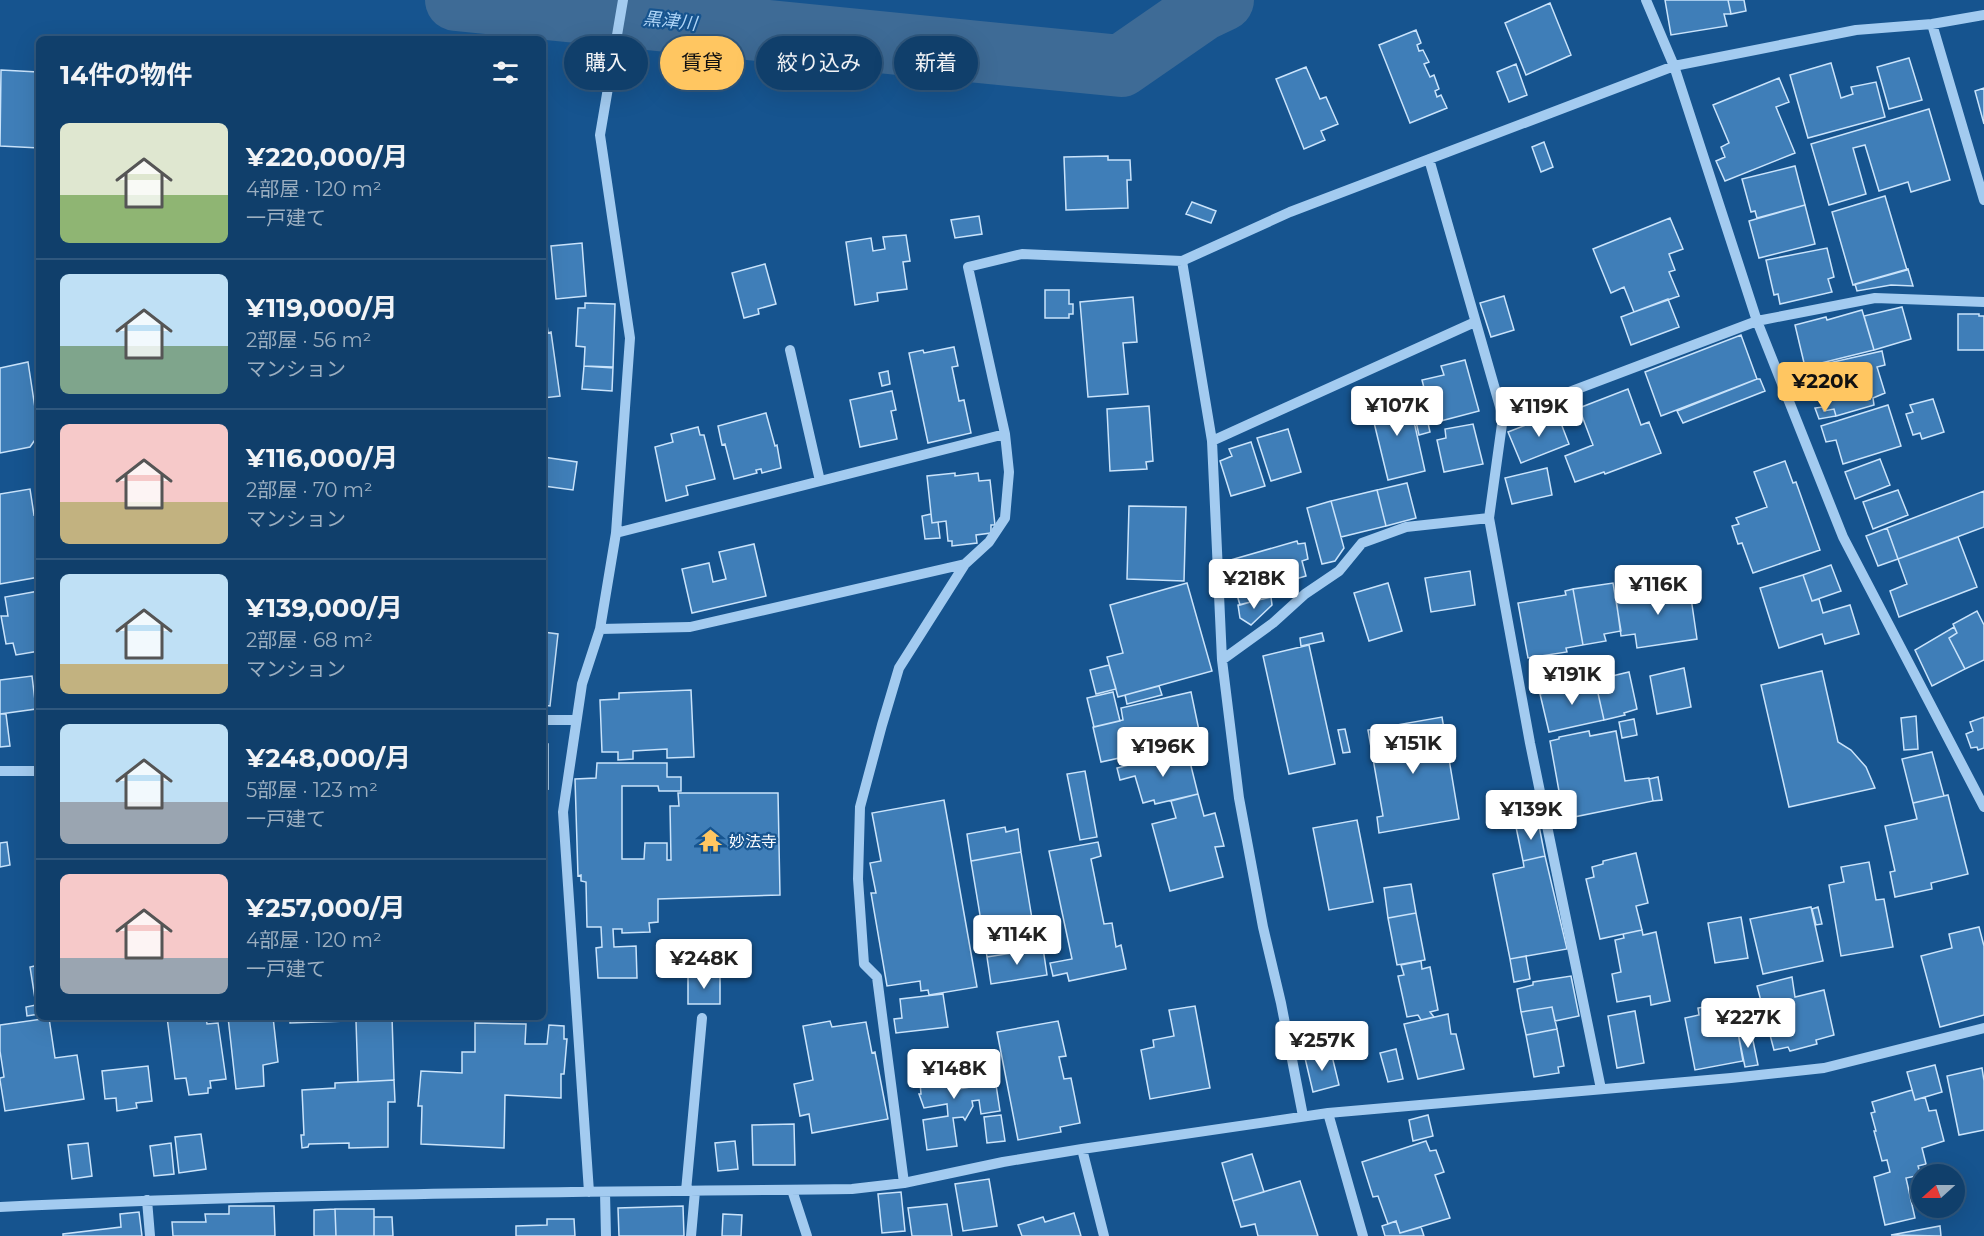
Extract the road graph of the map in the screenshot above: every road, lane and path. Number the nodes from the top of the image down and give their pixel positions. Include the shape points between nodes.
1 (623, 0) edge
2 (1646, 0) edge
3 (1984, 15) edge
4 (1932, 24) junction
5 (1674, 66) junction
6 (1429, 159) junction
7 (1984, 200) edge
8 (1182, 261) junction
9 (1984, 302) edge
10 (1757, 321) junction
11 (1475, 322) junction
12 (790, 350) dead end
13 (1503, 417) junction
14 (1005, 434) junction
15 (1212, 441) junction
16 (820, 481) junction
17 (1489, 519) junction
18 (616, 533) junction
19 (965, 564) junction
20 (600, 629) junction
21 (1222, 660) junction
22 (546, 720) edge
23 (576, 720) junction
24 (0, 771) edge
25 (36, 771) edge
26 (1984, 807) edge
27 (702, 1018) dead end
28 (1984, 1028) edge
29 (1601, 1089) junction
30 (1328, 1113) junction
31 (1303, 1116) junction
32 (1082, 1149) junction
33 (904, 1183) junction
34 (792, 1190) junction
35 (690, 1191) junction
36 (589, 1192) junction
37 (605, 1192) junction
38 (147, 1200) junction
39 (0, 1207) edge
40 (150, 1236) edge
41 (606, 1236) edge
42 (691, 1236) edge
43 (807, 1236) edge
44 (1104, 1236) edge
45 (1363, 1236) edge

1 - 18 street via 600,135 630,338
2 - 5 street
3 - 4 street
4 - 5 street via 1856,30
4 - 7 street
5 - 6 street
5 - 10 street
6 - 8 street via 1290,212
6 - 11 street
8 - 14 street via 1022,254 968,267
8 - 15 street
9 - 10 street via 1875,298
10 - 13 street
10 - 26 street via 1843,537
11 - 13 street
11 - 15 street
12 - 16 street
13 - 17 street
14 - 16 street
14 - 19 street via 1009,472 1005,519 989,542
15 - 21 street
16 - 18 street
17 - 21 street via 1406,527 1362,543 1339,571
17 - 29 street
18 - 20 street
19 - 20 street via 690,627
19 - 33 street via 899,668 860,807 858,879 864,964 877,977
20 - 23 street via 582,684
21 - 31 street via 1239,798
22 - 23 street
23 - 36 street via 562,812
24 - 25 street
27 - 35 street
28 - 29 street via 1824,1068
29 - 30 street
30 - 31 street
30 - 45 street
31 - 32 street
32 - 33 street
32 - 44 street
33 - 34 street
34 - 35 street
34 - 43 street
35 - 37 street
35 - 42 street
36 - 37 street
36 - 38 street
37 - 41 street
38 - 39 street
38 - 40 street

